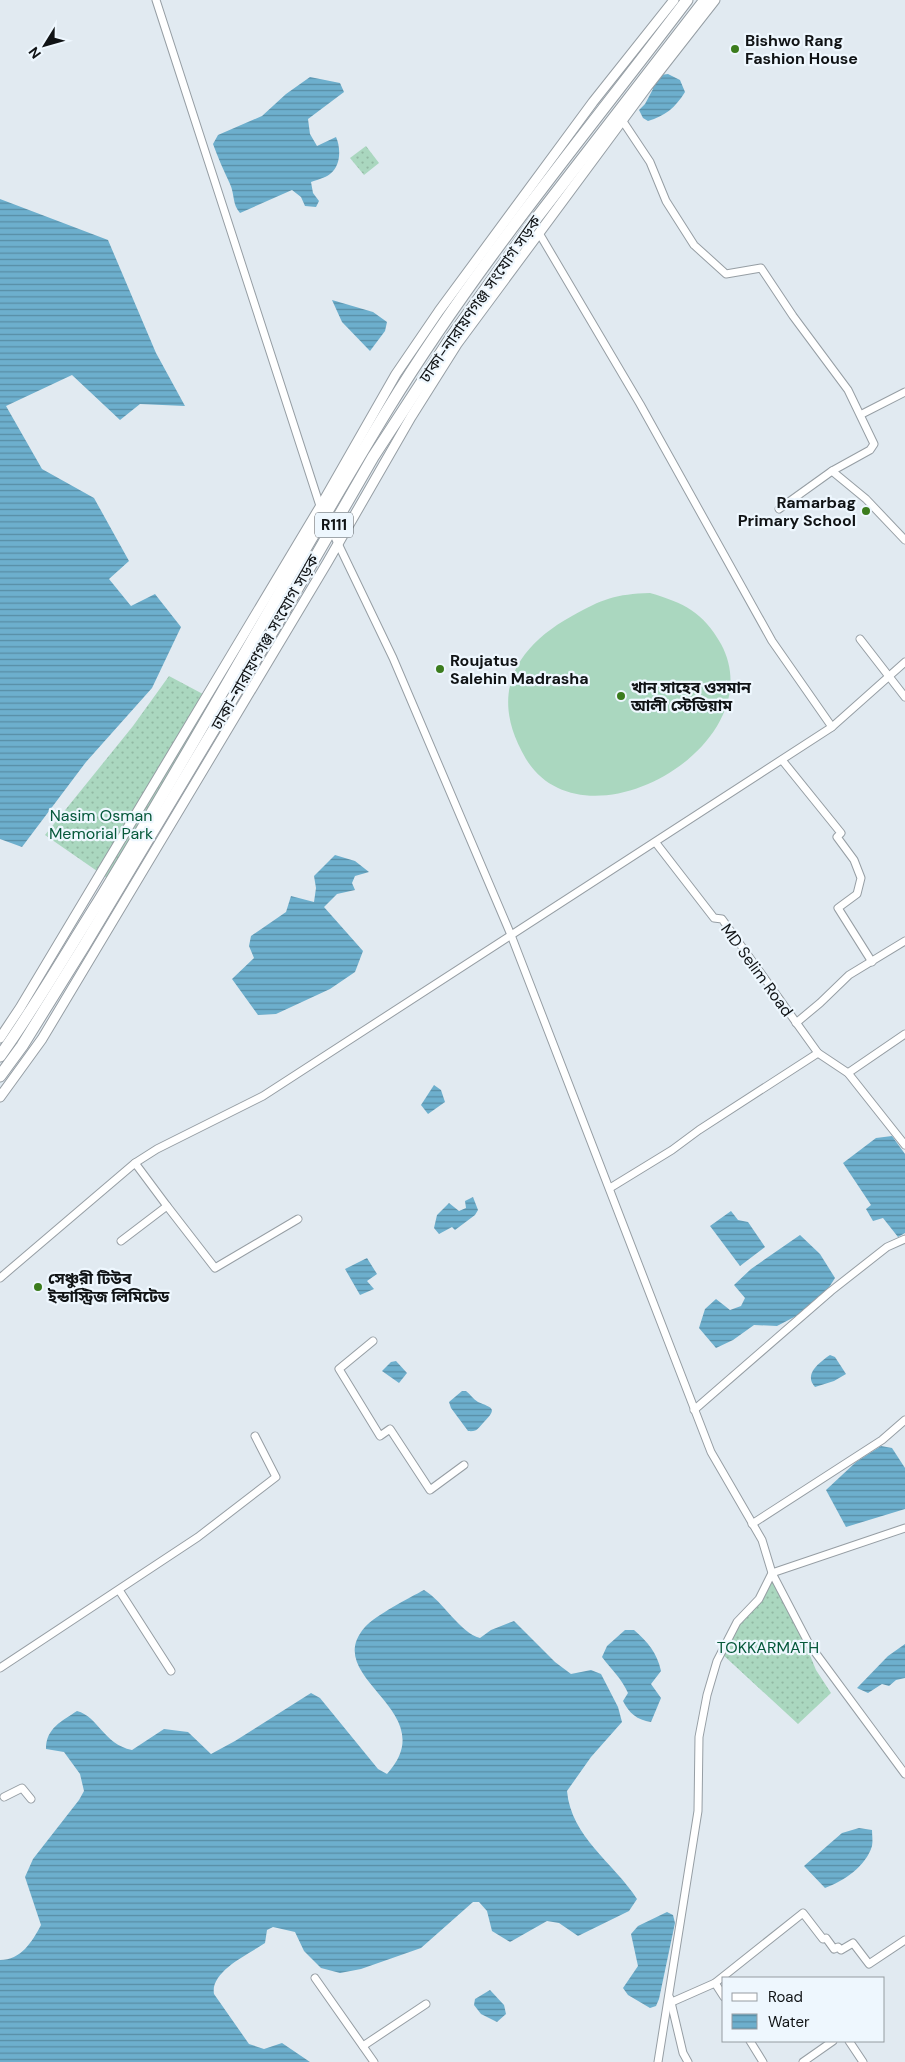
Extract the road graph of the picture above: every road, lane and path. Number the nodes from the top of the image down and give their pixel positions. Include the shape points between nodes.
1 (156, 0) edge
2 (674, 0) edge
3 (687, 0) edge
4 (705, 0) edge
5 (715, 0) edge
6 (620, 117) junction
7 (539, 233) junction
8 (905, 392) edge
9 (862, 414) junction
10 (832, 471) junction
11 (779, 508) dead end
12 (323, 511) junction
13 (331, 529) junction
14 (905, 540) edge
15 (339, 543) junction
16 (860, 640) dead end
17 (905, 662) edge
18 (889, 676) junction
19 (905, 697) edge
20 (832, 727) junction
21 (782, 760) junction
22 (656, 843) junction
23 (511, 936) junction
24 (905, 942) edge
25 (872, 962) junction
26 (796, 1023) junction
27 (905, 1034) edge
28 (0, 1038) edge
29 (818, 1054) junction
30 (0, 1056) edge
31 (848, 1073) junction
32 (0, 1076) edge
33 (0, 1097) edge
34 (905, 1145) edge
35 (135, 1163) junction
36 (610, 1188) junction
37 (167, 1206) junction
38 (298, 1219) dead end
39 (905, 1239) edge
40 (120, 1241) dead end
41 (0, 1278) edge
42 (373, 1341) dead end
43 (694, 1410) junction
44 (905, 1420) edge
45 (254, 1436) dead end
46 (464, 1465) dead end
47 (752, 1524) junction
48 (905, 1528) edge
49 (772, 1573) junction
50 (119, 1590) junction
51 (0, 1668) edge
52 (171, 1671) dead end
53 (905, 1774) edge
54 (1, 1796) edge
55 (31, 1799) dead end
56 (905, 1940) edge
57 (315, 1978) dead end
58 (715, 1982) junction
59 (667, 1994) junction
60 (722, 1994) edge
61 (672, 2002) junction
62 (426, 2004) dead end
63 (751, 2042) edge
64 (832, 2042) edge
65 (851, 2042) edge
66 (363, 2046) junction
67 (374, 2062) edge
68 (658, 2062) edge
69 (688, 2062) edge
70 (763, 2062) edge
71 (803, 2062) edge
72 (863, 2062) edge

1 - 12 street
2 - 12 street via 593,102 439,311 396,374
3 - 12 main road, ঢাকা-নারায়ণগঞ্জ সংযোগ সড়ক / R111 via 527,206 466,292
4 - 6 main road, ঢাকা-নারায়ণগঞ্জ সংযোগ সড়ক / R111
5 - 6 street
6 - 7 street
6 - 9 street via 650,162 666,201 694,245 726,274 761,268
6 - 13 main road, ঢাকা-নারায়ণগঞ্জ সংযোগ সড়ক / R111 via 535,220 450,339 373,457
7 - 15 street via 457,344 410,417
7 - 20 street via 640,404 772,641
8 - 9 street
9 - 10 street via 873,447
10 - 11 street
10 - 14 street via 866,499
12 - 28 street
12 - 30 main road, ঢাকা-নারায়ণগঞ্জ সংযোগ সড়ক / R111 via 152,813 30,1013
13 - 15 street
13 - 32 main road, ঢাকা-নারায়ণগঞ্জ সংযোগ সড়ক / R111 via 84,946
15 - 23 street via 393,658
15 - 33 street via 42,1039
16 - 18 street
17 - 18 street
18 - 19 street
18 - 20 street
20 - 21 street
21 - 22 street
21 - 25 street via 841,833 837,837 854,860 861,878 858,894 838,908
22 - 23 street
22 - 26 street, MD Selim Road via 714,918 722,919
23 - 35 street via 263,1096
23 - 36 street
24 - 25 street
25 - 26 street via 848,975
26 - 29 street, MD Selim Road
27 - 31 street
29 - 31 street
29 - 36 street
31 - 34 street
35 - 37 street
35 - 41 street
36 - 43 street
37 - 38 street via 215,1268
37 - 40 street
39 - 43 street via 887,1247 831,1291
42 - 46 street via 339,1369 380,1436 390,1429 430,1490
43 - 47 street via 711,1452
44 - 47 street via 882,1440
45 - 50 street via 276,1477 198,1537
47 - 49 street via 762,1540
48 - 49 street
49 - 53 street via 809,1644
49 - 59 street via 759,1599 737,1622 717,1661 707,1695 699,1737 698,1811
50 - 51 street
50 - 52 street
54 - 55 street via 22,1788
56 - 58 street via 869,1964 853,1943 841,1950 838,1947 834,1949 803,1913
57 - 66 street
58 - 60 street
58 - 61 street
59 - 61 street
59 - 68 street
61 - 69 street via 683,2053
62 - 66 street
63 - 70 street
64 - 71 street
65 - 72 street
66 - 67 street

